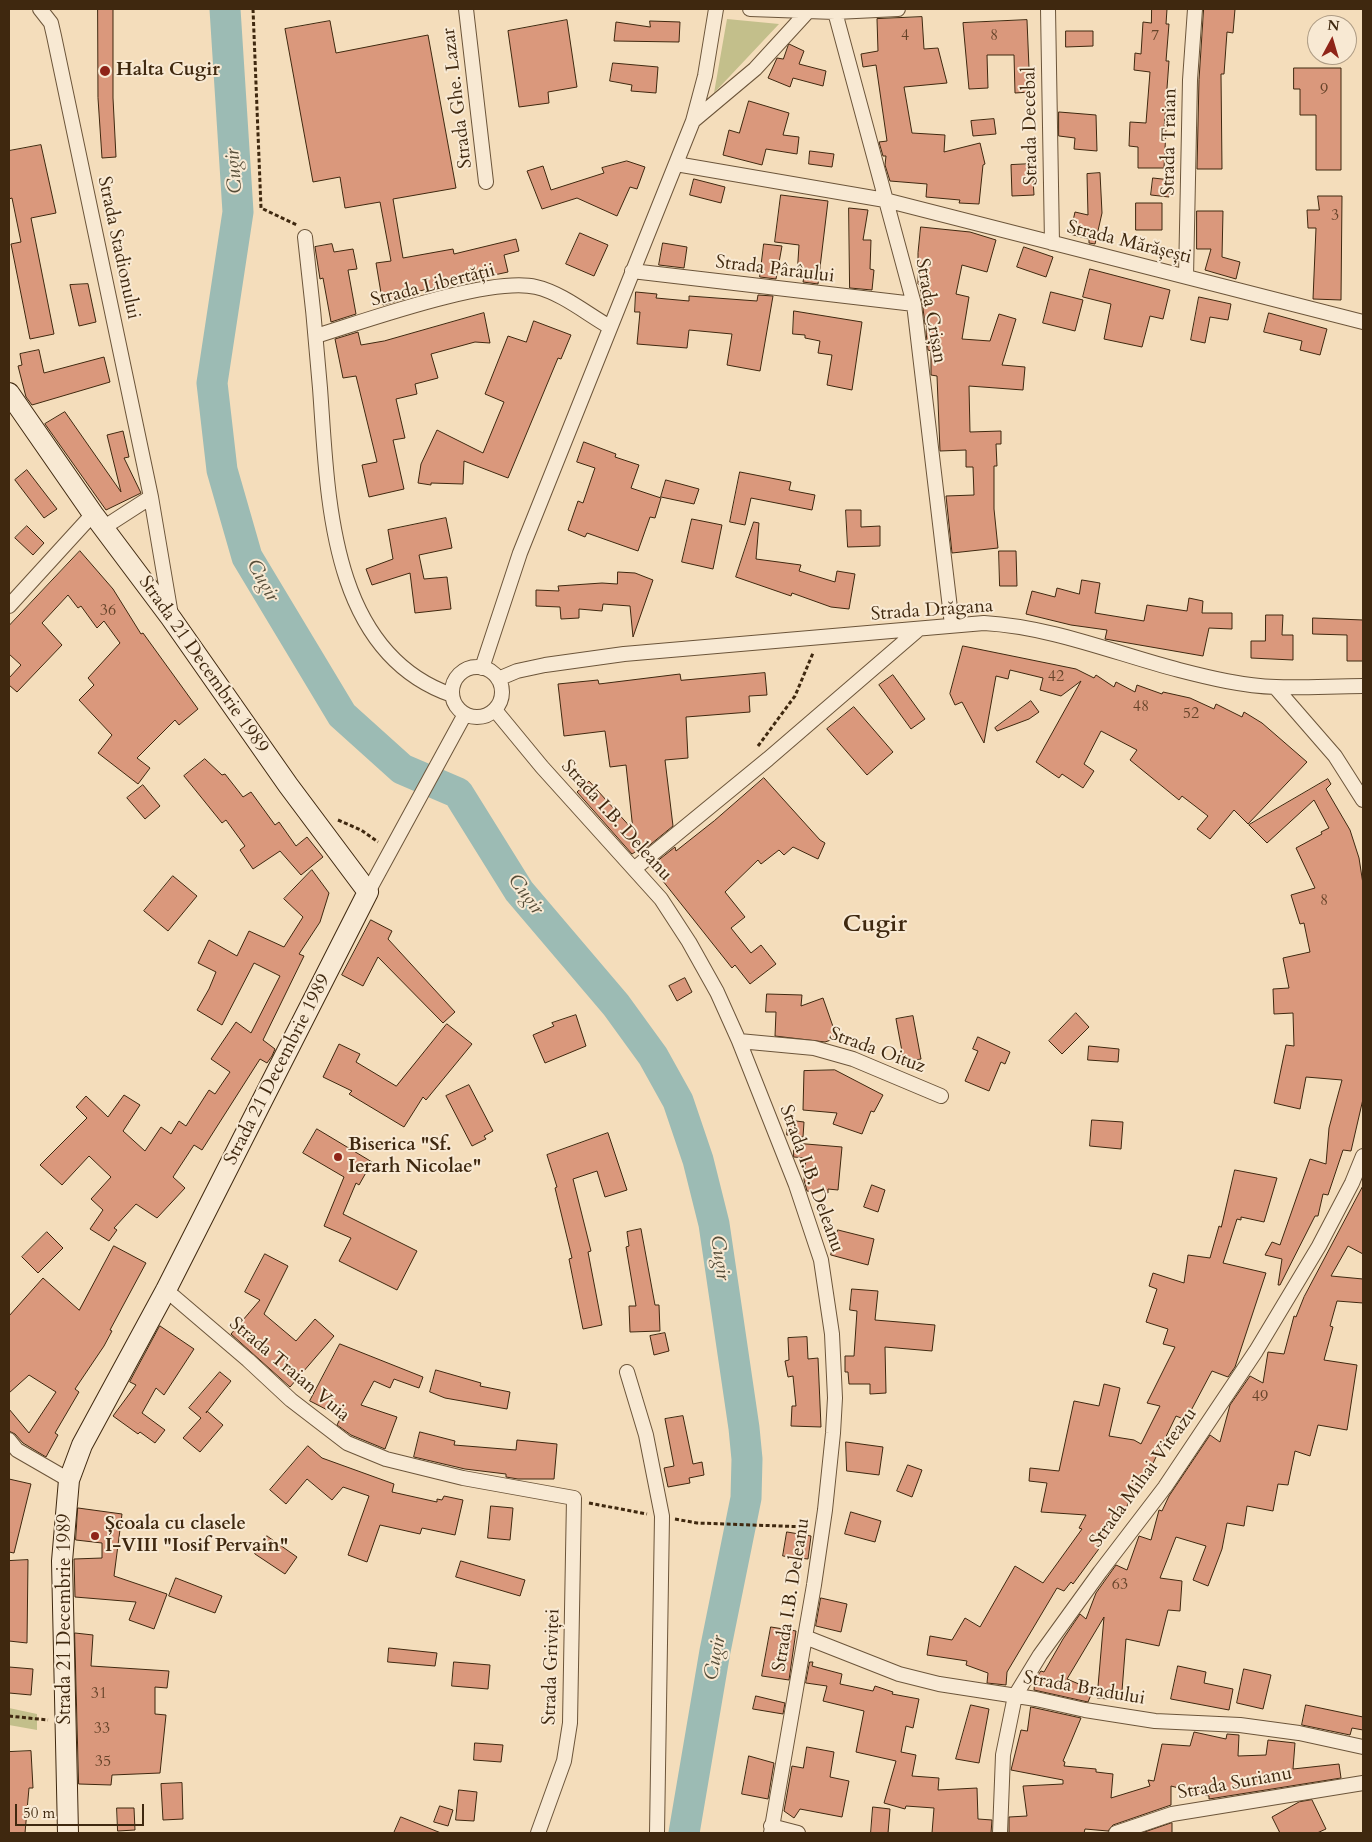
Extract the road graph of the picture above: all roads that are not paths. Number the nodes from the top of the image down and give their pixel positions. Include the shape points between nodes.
1 (40, 9) edge
2 (466, 9) edge
3 (716, 9) edge
4 (750, 9) edge
5 (898, 9) edge
6 (1048, 9) edge
7 (1195, 9) edge
8 (810, 10) edge
9 (835, 12) junction
10 (694, 121) junction
11 (676, 164) junction
12 (486, 182) dead end
13 (885, 200) junction
14 (305, 237) road end
15 (1052, 243) junction
16 (632, 271) junction
17 (1186, 277) junction
18 (914, 304) junction
19 (1363, 322) edge
20 (610, 327) junction
21 (316, 336) junction
22 (9, 393) edge
23 (151, 497) junction
24 (98, 521) junction
25 (9, 606) edge
26 (171, 618) junction
27 (952, 624) junction
28 (919, 629) junction
29 (482, 668) junction
30 (498, 679) junction
31 (1363, 686) edge
32 (1275, 687) junction
33 (452, 694) junction
34 (495, 710) junction
35 (466, 714) junction
36 (1363, 800) edge
37 (634, 869) junction
38 (368, 892) junction
39 (739, 1041) junction
40 (941, 1096) dead end
41 (1363, 1159) edge
42 (166, 1290) junction
43 (627, 1372) dead end
44 (9, 1440) edge
45 (69, 1480) junction
46 (574, 1498) joint
47 (805, 1638) junction
48 (1015, 1696) junction
49 (1363, 1747) edge
50 (1363, 1783) edge
51 (771, 1830) edge
52 (68, 1833) edge
53 (538, 1833) edge
54 (657, 1833) edge
55 (798, 1833) edge
56 (1000, 1833) edge
57 (1116, 1833) edge

1 - 23 street, Strada Stadionului via 51,23 54,36
2 - 12 street, Strada Ghe. Lazar
3 - 10 street
4 - 8 street
5 - 9 street
6 - 15 street, Strada Decebal
7 - 17 street, Strada Traian via 1190,80
8 - 9 street
8 - 10 street via 755,69
9 - 13 street, Strada Crișan
10 - 11 street
11 - 13 street, Strada Mărășești
11 - 16 street
13 - 15 street, Strada Mărășești
13 - 18 street, Strada Crișan
14 - 21 street
15 - 17 street, Strada Mărășești
16 - 18 street, Strada Pârâului
16 - 20 street
17 - 19 street, Strada Mărășești
18 - 27 street, Strada Crișan
20 - 21 street, Strada Libertății via 549,291 519,285 451,297
20 - 29 street via 520,553
21 - 33 street via 328,486 336,543 350,589 375,635 398,662 416,679
22 - 24 main road, Strada 21 Decembrie 1989
23 - 24 street
23 - 26 street, Strada Stadionului
24 - 25 street
24 - 26 main road, Strada 21 Decembrie 1989
26 - 38 main road, Strada 21 Decembrie 1989
27 - 28 street, Strada Drăgana
27 - 32 street, Strada Drăgana via 1014,625 1044,630 1179,670
28 - 30 street, Strada Drăgana via 624,654 545,665
28 - 37 street
29 - 30 street
29 - 33 street via 460,674
30 - 34 street via 502,695
31 - 32 street, Strada Drăgana
32 - 36 street via 1335,756
33 - 35 street via 456,706
34 - 35 street via 481,717
34 - 37 street, Strada I.B. Deleanu
35 - 38 street
37 - 39 street, Strada I.B. Deleanu via 661,899 689,942 718,992
38 - 42 main road, Strada 21 Decembrie 1989
39 - 40 street, Strada Oituz via 814,1048 853,1059
39 - 47 street, Strada I.B. Deleanu via 812,1228 828,1294 835,1398 833,1433 823,1528
41 - 48 street, Strada Mihai Viteazu via 1319,1246 1256,1351 1164,1488 1040,1655
42 - 45 main road, Strada 21 Decembrie 1989 via 82,1445
42 - 46 street, Strada Traian Vuia via 291,1400 347,1443 386,1459 463,1478
43 - 54 street via 646,1435 662,1516
44 - 45 street via 17,1450
45 - 52 main road, Strada 21 Decembrie 1989 via 62,1561
46 - 53 street, Strada Griviței via 570,1723 564,1761
47 - 48 street, Strada Bradului via 899,1674
47 - 51 street, Strada I.B. Deleanu
48 - 49 street, Strada Bradului via 1155,1721 1298,1733
48 - 56 street, Strada Mihai Viteazu via 1003,1756
50 - 57 street, Strada Surianu via 1172,1814
51 - 55 street

